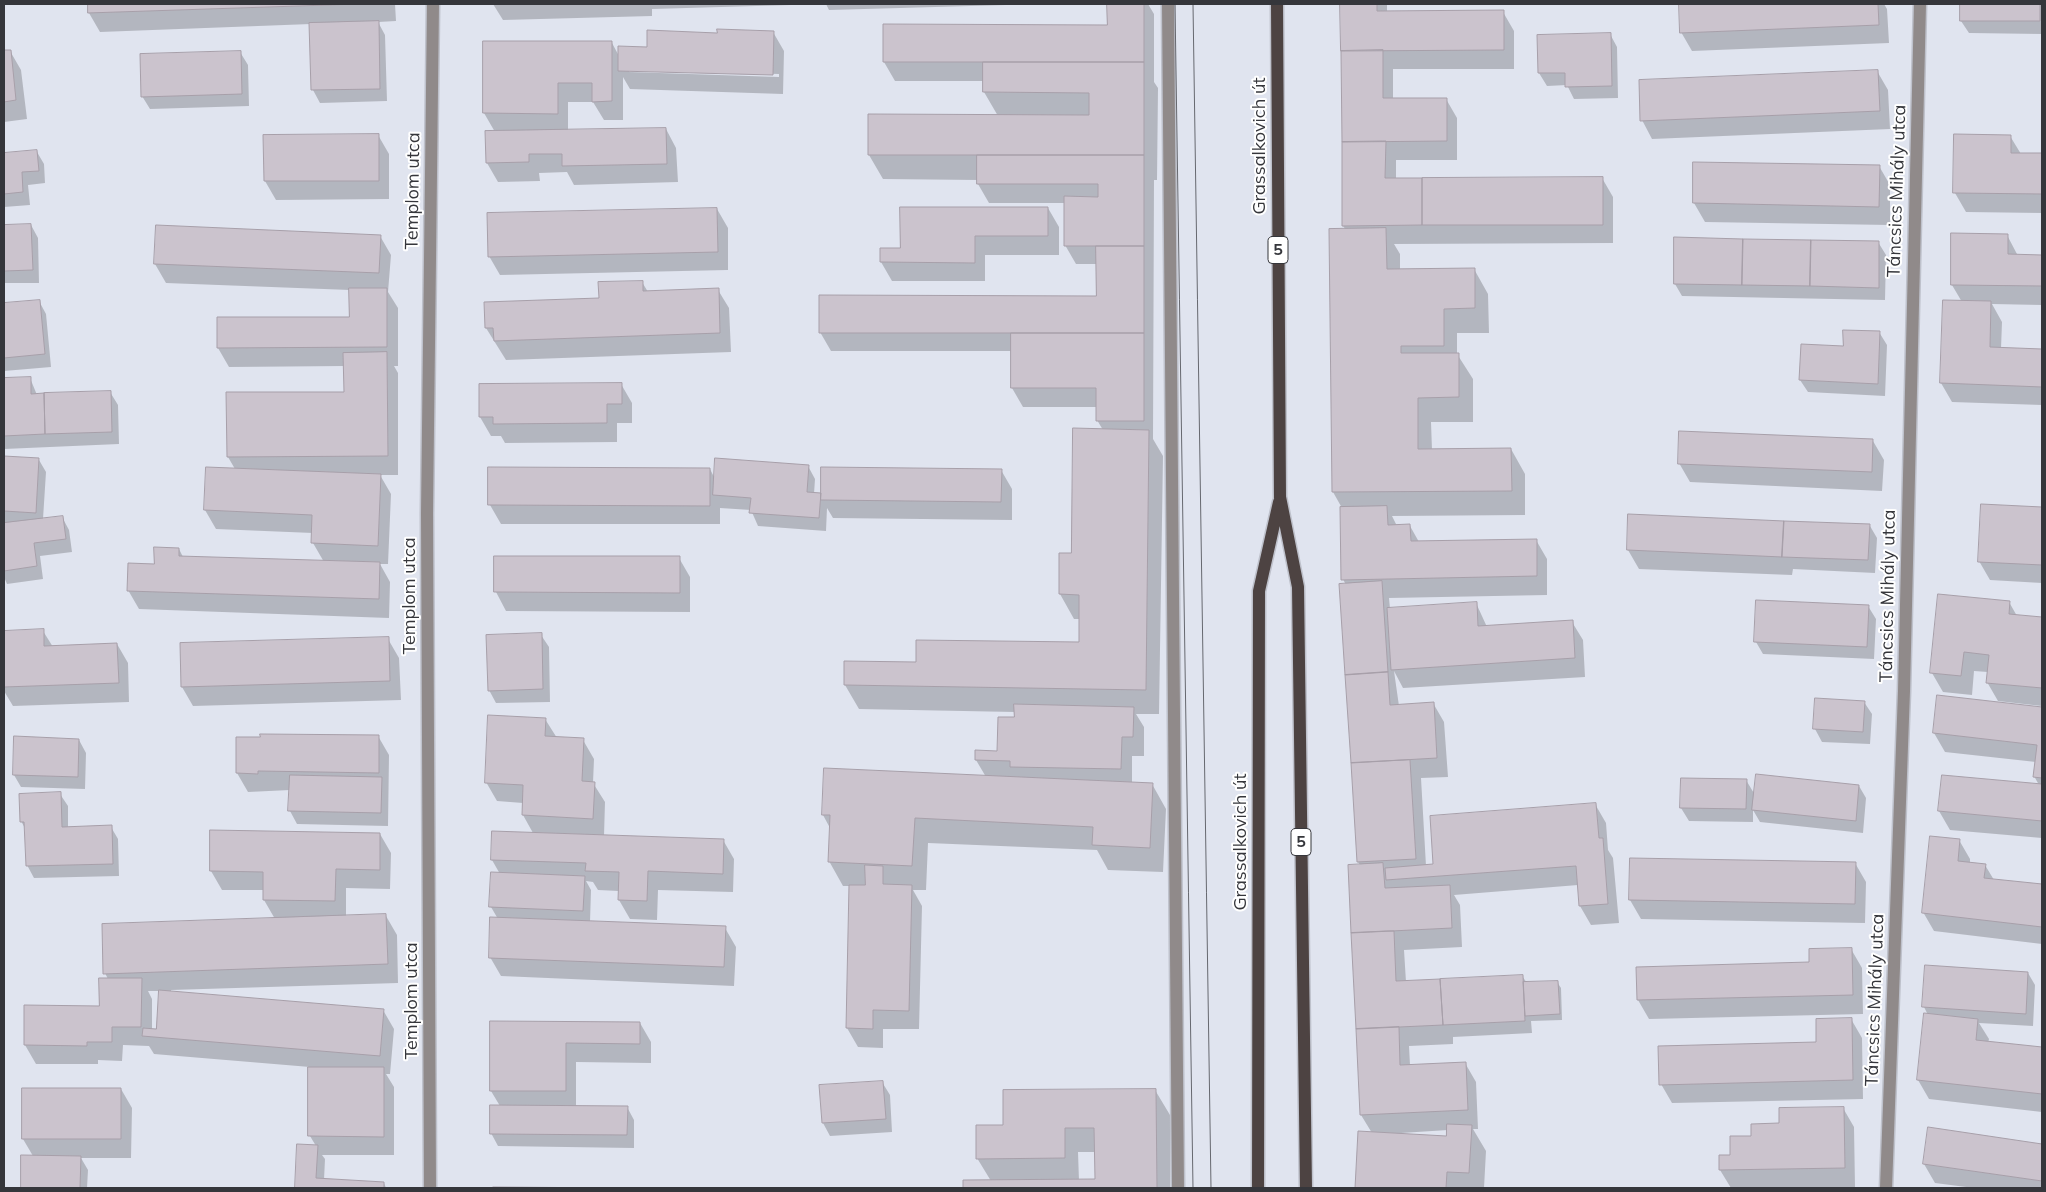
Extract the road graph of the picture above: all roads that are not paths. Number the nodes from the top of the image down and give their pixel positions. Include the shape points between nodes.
1 (432, 4) edge
2 (1168, 4) edge
3 (1277, 4) edge
4 (1920, 4) edge
5 (1280, 497) junction
6 (430, 1188) edge
7 (1178, 1188) edge
8 (1258, 1188) edge
9 (1306, 1188) edge
10 (1886, 1188) edge

1 - 6 street, Templom utca via 428,512
2 - 7 street
3 - 5 main road, Grassalkovich út / 5
4 - 10 street, Táncsics Mihály utca via 1904,691
5 - 8 main road, Grassalkovich út / 5 via 1259,591
5 - 9 main road, Grassalkovich út / 5 via 1298,587

